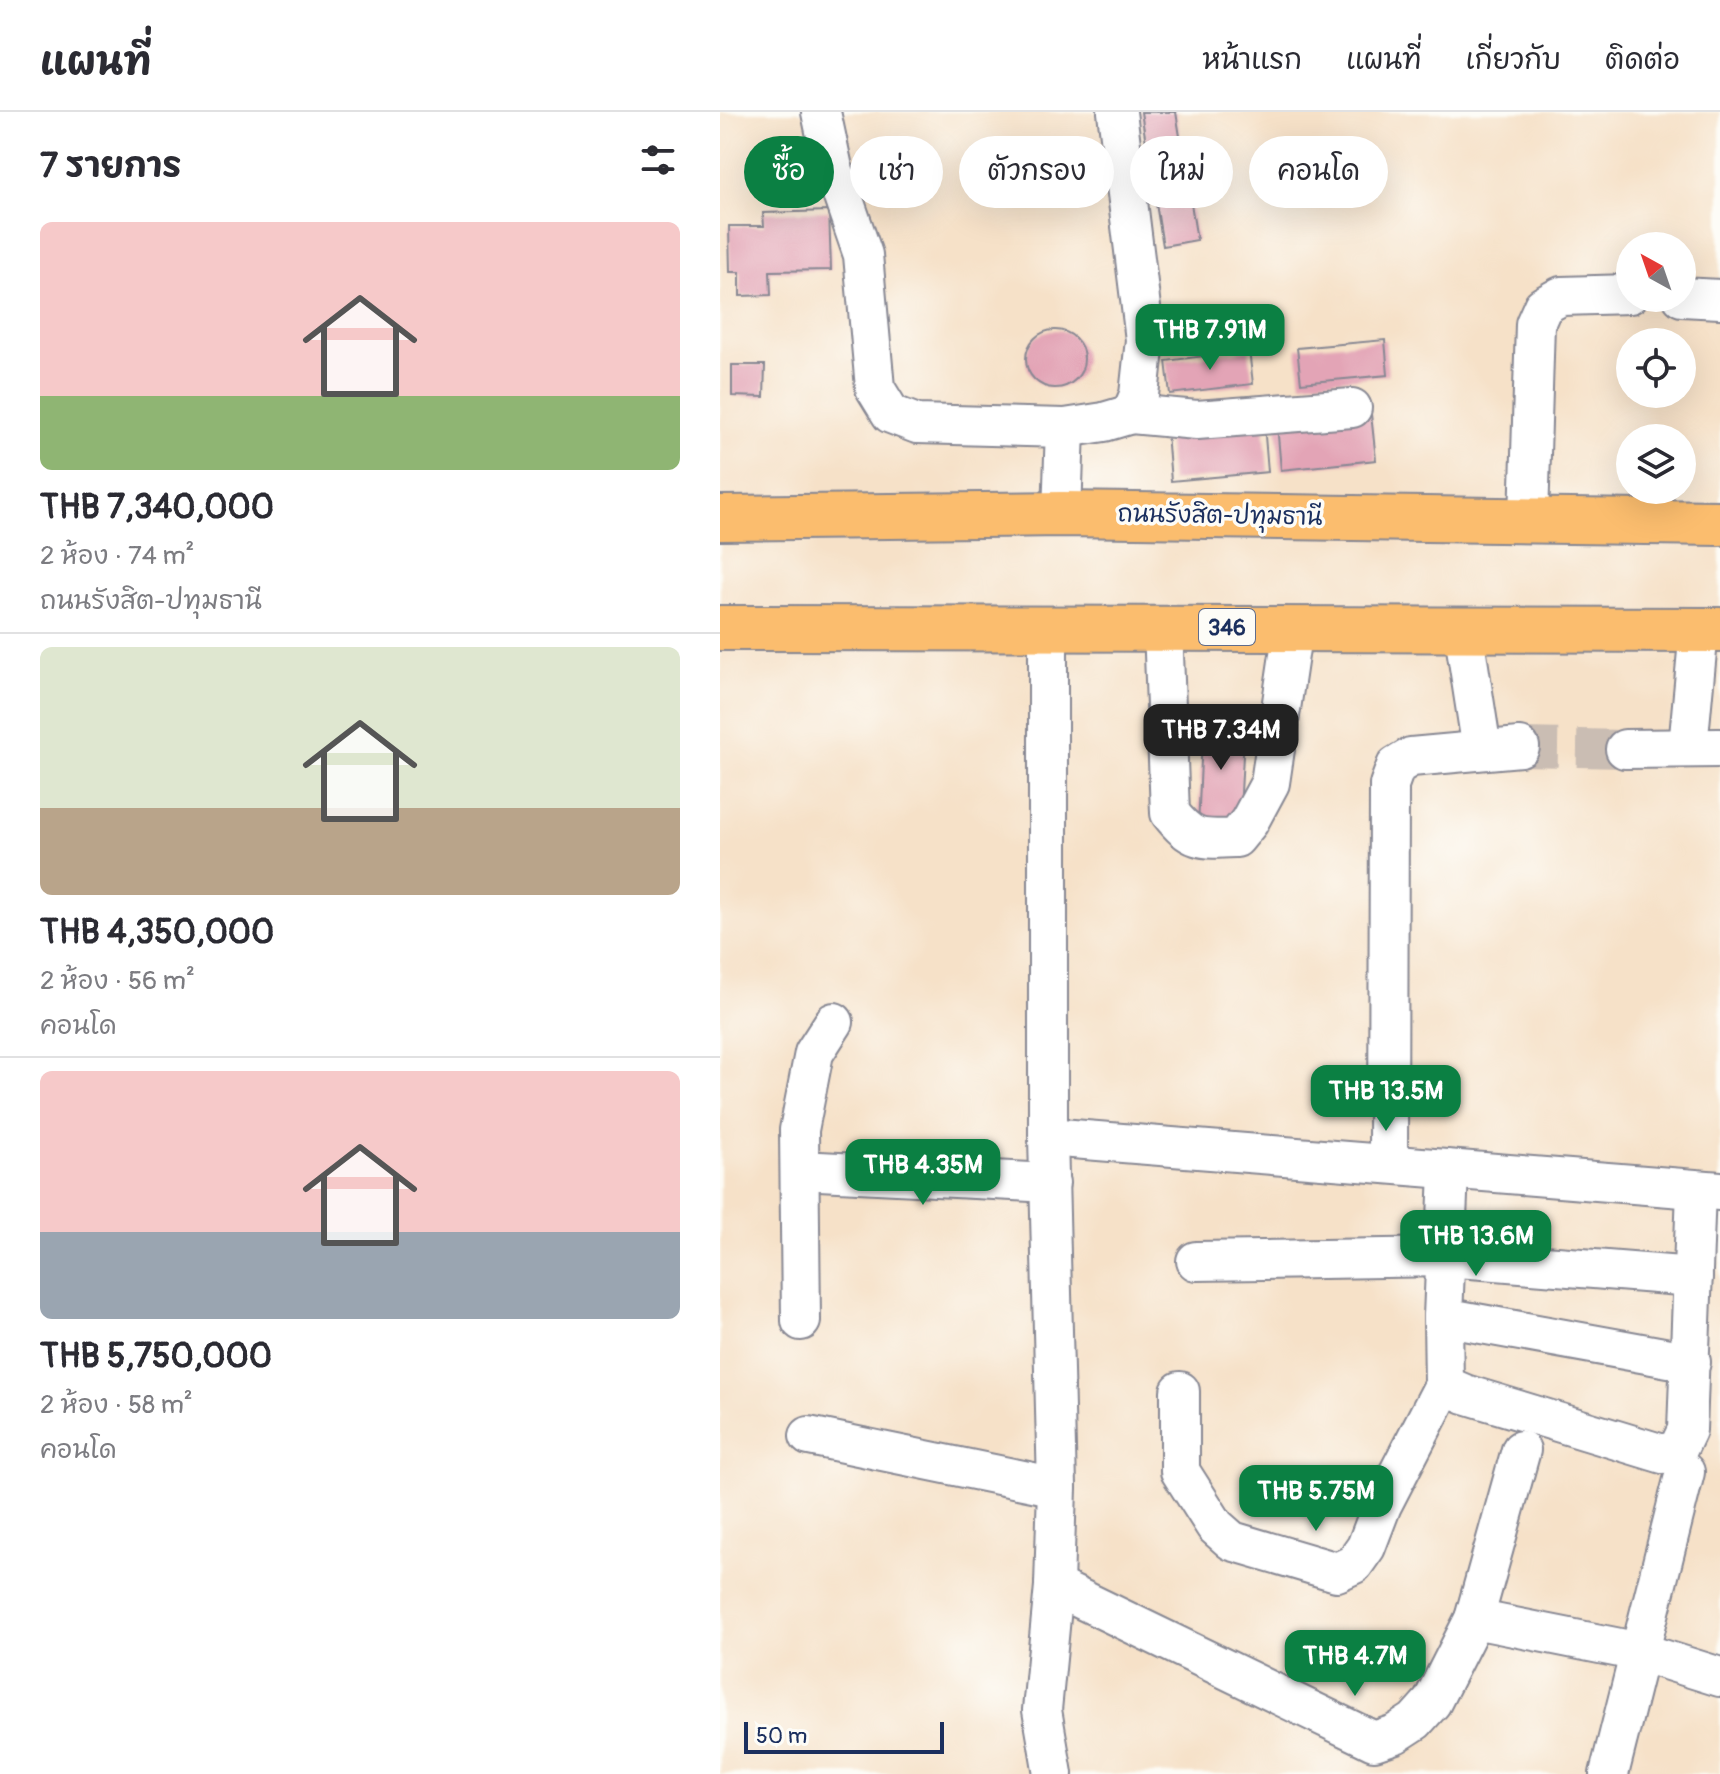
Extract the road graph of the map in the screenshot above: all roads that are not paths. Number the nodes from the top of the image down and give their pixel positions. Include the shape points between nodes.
1 (821, 112) edge
2 (1117, 112) edge
3 (1616, 294) edge
4 (1696, 298) edge
5 (1720, 299) edge
6 (1352, 408) dead end
7 (1131, 414) junction
8 (1065, 428) junction
9 (1062, 514) junction
10 (729, 518) edge
11 (1529, 519) junction
12 (1720, 523) edge
13 (1163, 627) junction
14 (727, 628) edge
15 (1048, 628) junction
16 (1293, 628) junction
17 (1463, 628) junction
18 (1709, 630) edge
19 (1520, 747) tunnel mouth
20 (1704, 747) edge
21 (1625, 749) tunnel mouth
22 (1482, 750) junction
23 (834, 1022) dead end
24 (1048, 1137) junction
25 (1388, 1164) junction
26 (800, 1170) junction
27 (1449, 1171) junction
28 (1050, 1183) junction
29 (1708, 1191) edge
30 (1446, 1257) junction
31 (1196, 1261) dead end
32 (1693, 1277) junction
33 (1443, 1317) junction
34 (801, 1321) dead end
35 (1691, 1362) junction
36 (1444, 1385) junction
37 (1180, 1391) dead end
38 (809, 1436) dead end
39 (1521, 1450) dead end
40 (1685, 1472) dead end
41 (1057, 1487) junction
42 (1054, 1586) junction
43 (1474, 1619) junction
44 (1640, 1652) junction
45 (1720, 1677) edge
46 (1053, 1774) edge
47 (1609, 1774) edge

1 - 8 street via 833,168 863,255 875,388 891,414 917,424
2 - 7 street via 1145,340 1139,395
3 - 11 street via 1561,296 1543,306 1535,324
4 - 5 street
6 - 7 street via 1197,420
7 - 8 street
8 - 9 street
9 - 10 main road, ถนนรังสิต-ปทุมธานี
9 - 11 main road, ถนนรังสิต-ปทุมธานี
11 - 12 main road, ถนนรังสิต-ปทุมธานี
13 - 15 main road, 346
13 - 16 main road, 346
13 - 16 street via 1170,813 1185,833 1205,840 1236,838 1270,783
14 - 15 main road, 346
15 - 24 street
16 - 17 main road, 346
17 - 18 main road, 346
17 - 22 street
18 - 20 street
19 - 22 street
20 - 21 street
22 - 25 street via 1411,757 1396,766 1389,785
23 - 26 street via 814,1053 808,1078 799,1130
24 - 25 street
24 - 28 street
25 - 27 street
26 - 28 street
26 - 34 street
27 - 29 street
27 - 30 street
28 - 41 street
29 - 32 street
30 - 31 street
30 - 32 street
30 - 33 street
32 - 35 street
33 - 35 street
33 - 36 street
35 - 36 street via 1687,1430 1678,1449 1663,1454
36 - 37 street via 1366,1547 1354,1564 1337,1572 1232,1541 1215,1526 1180,1471
38 - 41 street
39 - 43 street
40 - 44 street
41 - 42 street
42 - 43 street via 1374,1741 1415,1721 1432,1702
42 - 46 street via 1042,1710
43 - 44 street
44 - 45 street
44 - 47 street

